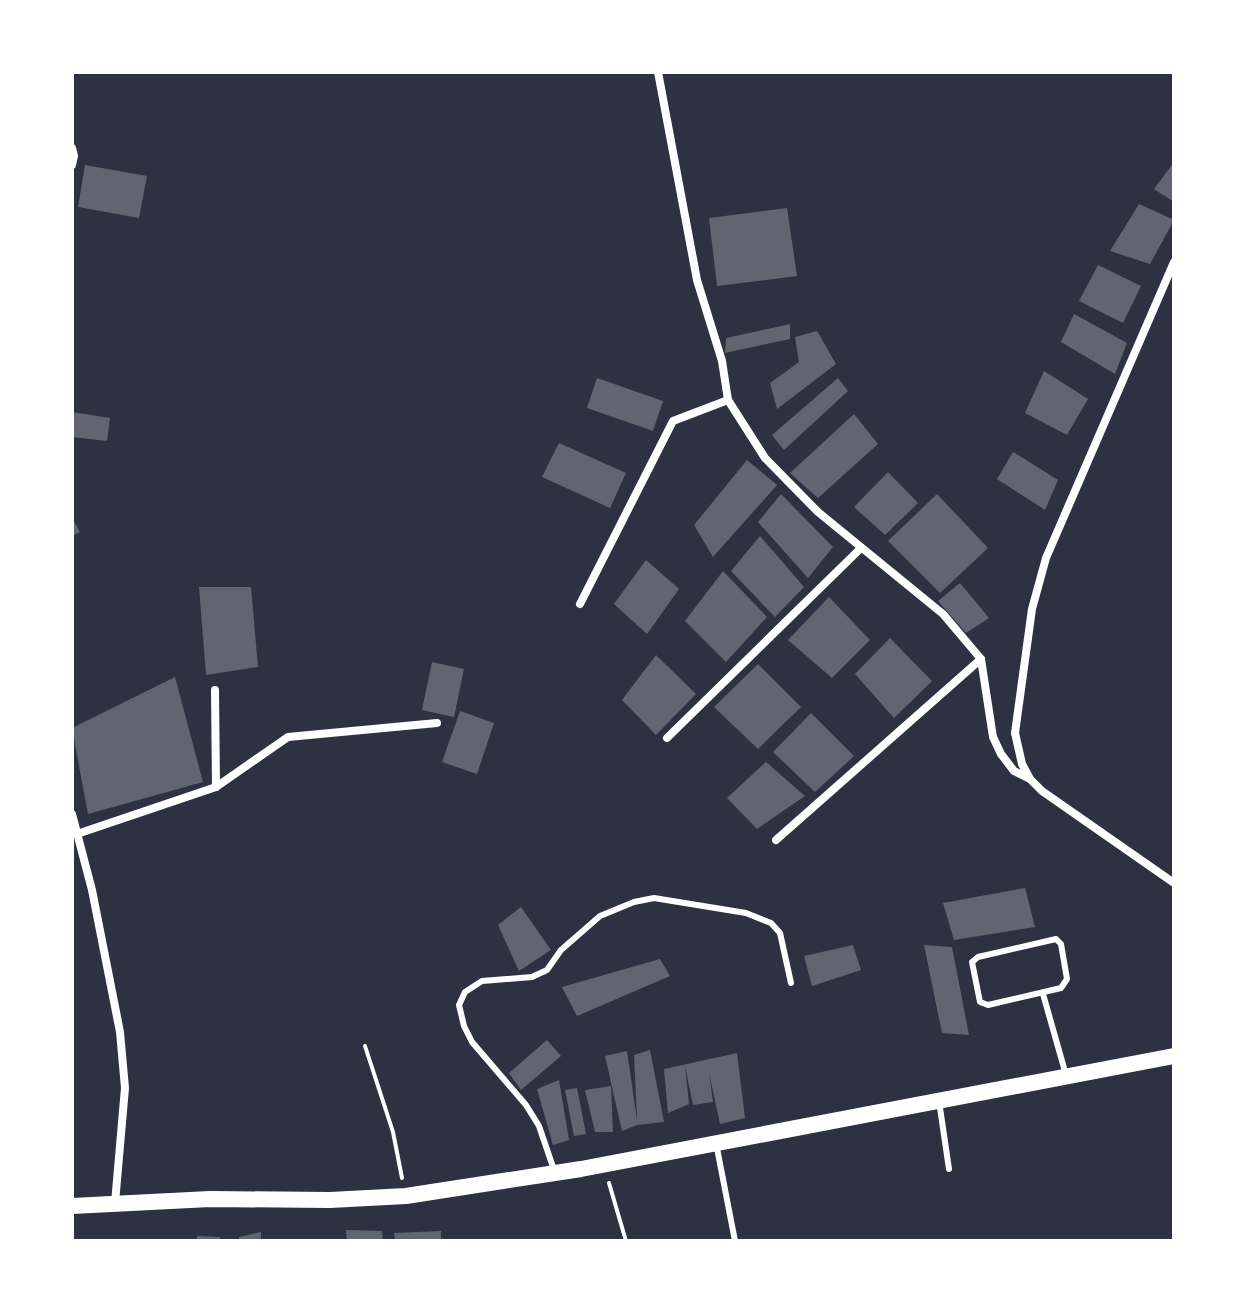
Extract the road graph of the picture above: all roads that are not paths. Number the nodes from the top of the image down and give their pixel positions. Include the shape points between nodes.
1 (658, 72) edge
2 (72, 148) edge
3 (72, 165) edge
4 (1174, 262) edge
5 (728, 400) junction
6 (861, 548) junction
7 (580, 604) dead end
8 (981, 659) junction
9 (215, 690) dead end
10 (437, 723) dead end
11 (667, 738) dead end
12 (1030, 779) junction
13 (216, 787) junction
14 (72, 814) edge
15 (77, 834) junction
16 (776, 840) dead end
17 (1174, 883) edge
18 (791, 983) dead end
19 (1043, 994) junction
20 (1174, 1056) edge
21 (1067, 1078) junction
22 (939, 1101) junction
23 (716, 1143) junction
24 (949, 1169) dead end
25 (555, 1173) junction
26 (115, 1203) junction
27 (72, 1206) edge
28 (735, 1241) edge

1 - 5 street via 697,280
2 - 3 street
4 - 12 street via 1056,532 1039,583 1015,733
5 - 6 street via 765,458
5 - 7 street via 673,421
6 - 8 street via 943,614
6 - 11 street
8 - 12 street via 993,737 1014,771
8 - 16 street
9 - 13 street
10 - 13 street via 288,737
12 - 17 street
13 - 15 street
14 - 15 street
15 - 26 street via 120,1032 125,1088
18 - 25 lane via 780,933 771,923 746,913 654,898 600,916 561,950 547,970 532,977 482,981 465,992 459,1005 464,1026 539,1126
19 - 19 lane via 1061,988 1067,979 1056,939 972,962 980,1002
19 - 21 lane
20 - 21 main road
21 - 22 main road
22 - 23 main road
22 - 24 lane
23 - 25 main road
23 - 28 lane
25 - 26 main road via 406,1196
26 - 27 main road

